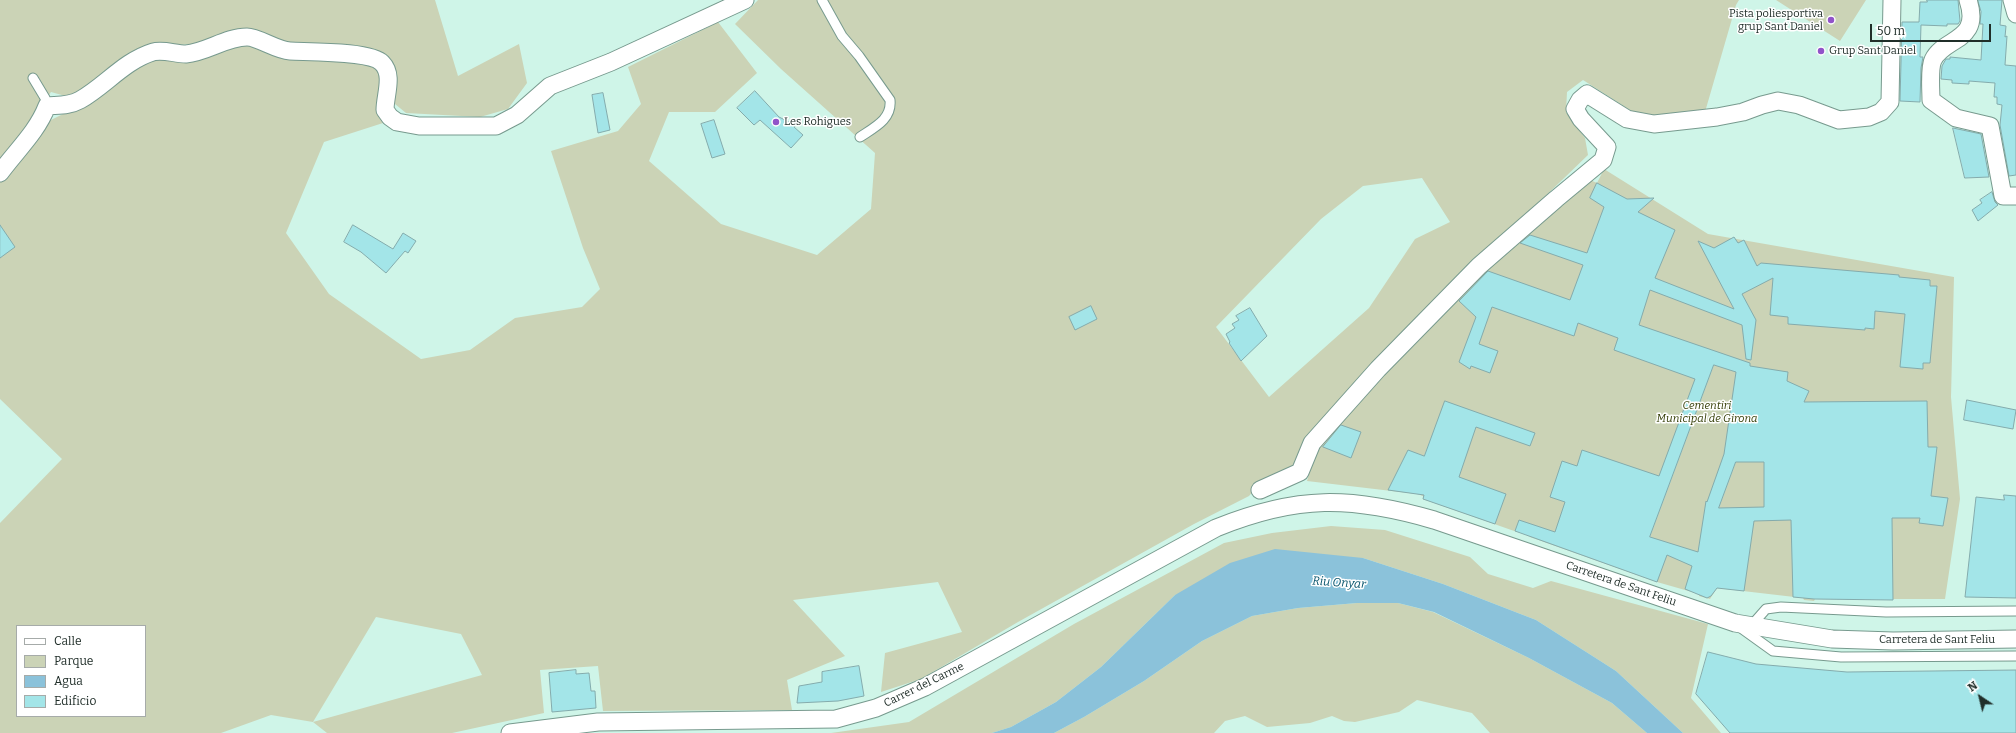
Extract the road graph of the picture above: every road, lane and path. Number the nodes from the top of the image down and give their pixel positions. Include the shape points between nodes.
1 (745, 0) edge
2 (822, 0) edge
3 (1892, 0) edge
4 (1968, 0) edge
5 (2012, 0) edge
6 (2016, 14) edge
7 (33, 78) dead end
8 (47, 106) junction
9 (860, 137) dead end
10 (0, 172) edge
11 (2016, 196) edge
12 (1260, 490) dead end
13 (1232, 522) joint
14 (2016, 611) edge
15 (1743, 625) junction
16 (2016, 639) edge
17 (2016, 656) edge
18 (510, 733) edge

1 - 8 street via 611,62 550,86 517,115 496,126 419,126 397,122 385,110 388,71 382,62 353,54 288,51 248,37 185,54 154,52 121,69 80,100 67,105
2 - 9 lane via 842,36 890,100 891,107 886,118
3 - 12 street via 1890,102 1881,112 1869,117 1839,120 1799,105 1778,101 1717,117 1654,124 1627,119 1587,94 1575,109 1581,120 1607,148 1603,160 1479,266 1378,369 1312,443 1300,472
4 - 11 street via 1971,22 1968,28 1962,36 1937,54 1932,62 1930,100 1956,118 1990,126 2003,196
5 - 6 street
7 - 8 lane via 46,98
8 - 10 street via 42,119 13,159
13 - 15 street, Carretera de Sant Feliu via 1278,508 1306,503 1337,502 1396,509
13 - 18 street, Carrer del Carme via 1202,535 932,684 902,699 864,712 836,719 817,720 598,722
14 - 15 lane via 1886,612 1781,607 1766,609
15 - 16 street, Carretera de Sant Feliu via 1832,639
15 - 17 lane via 1774,650 1841,657

